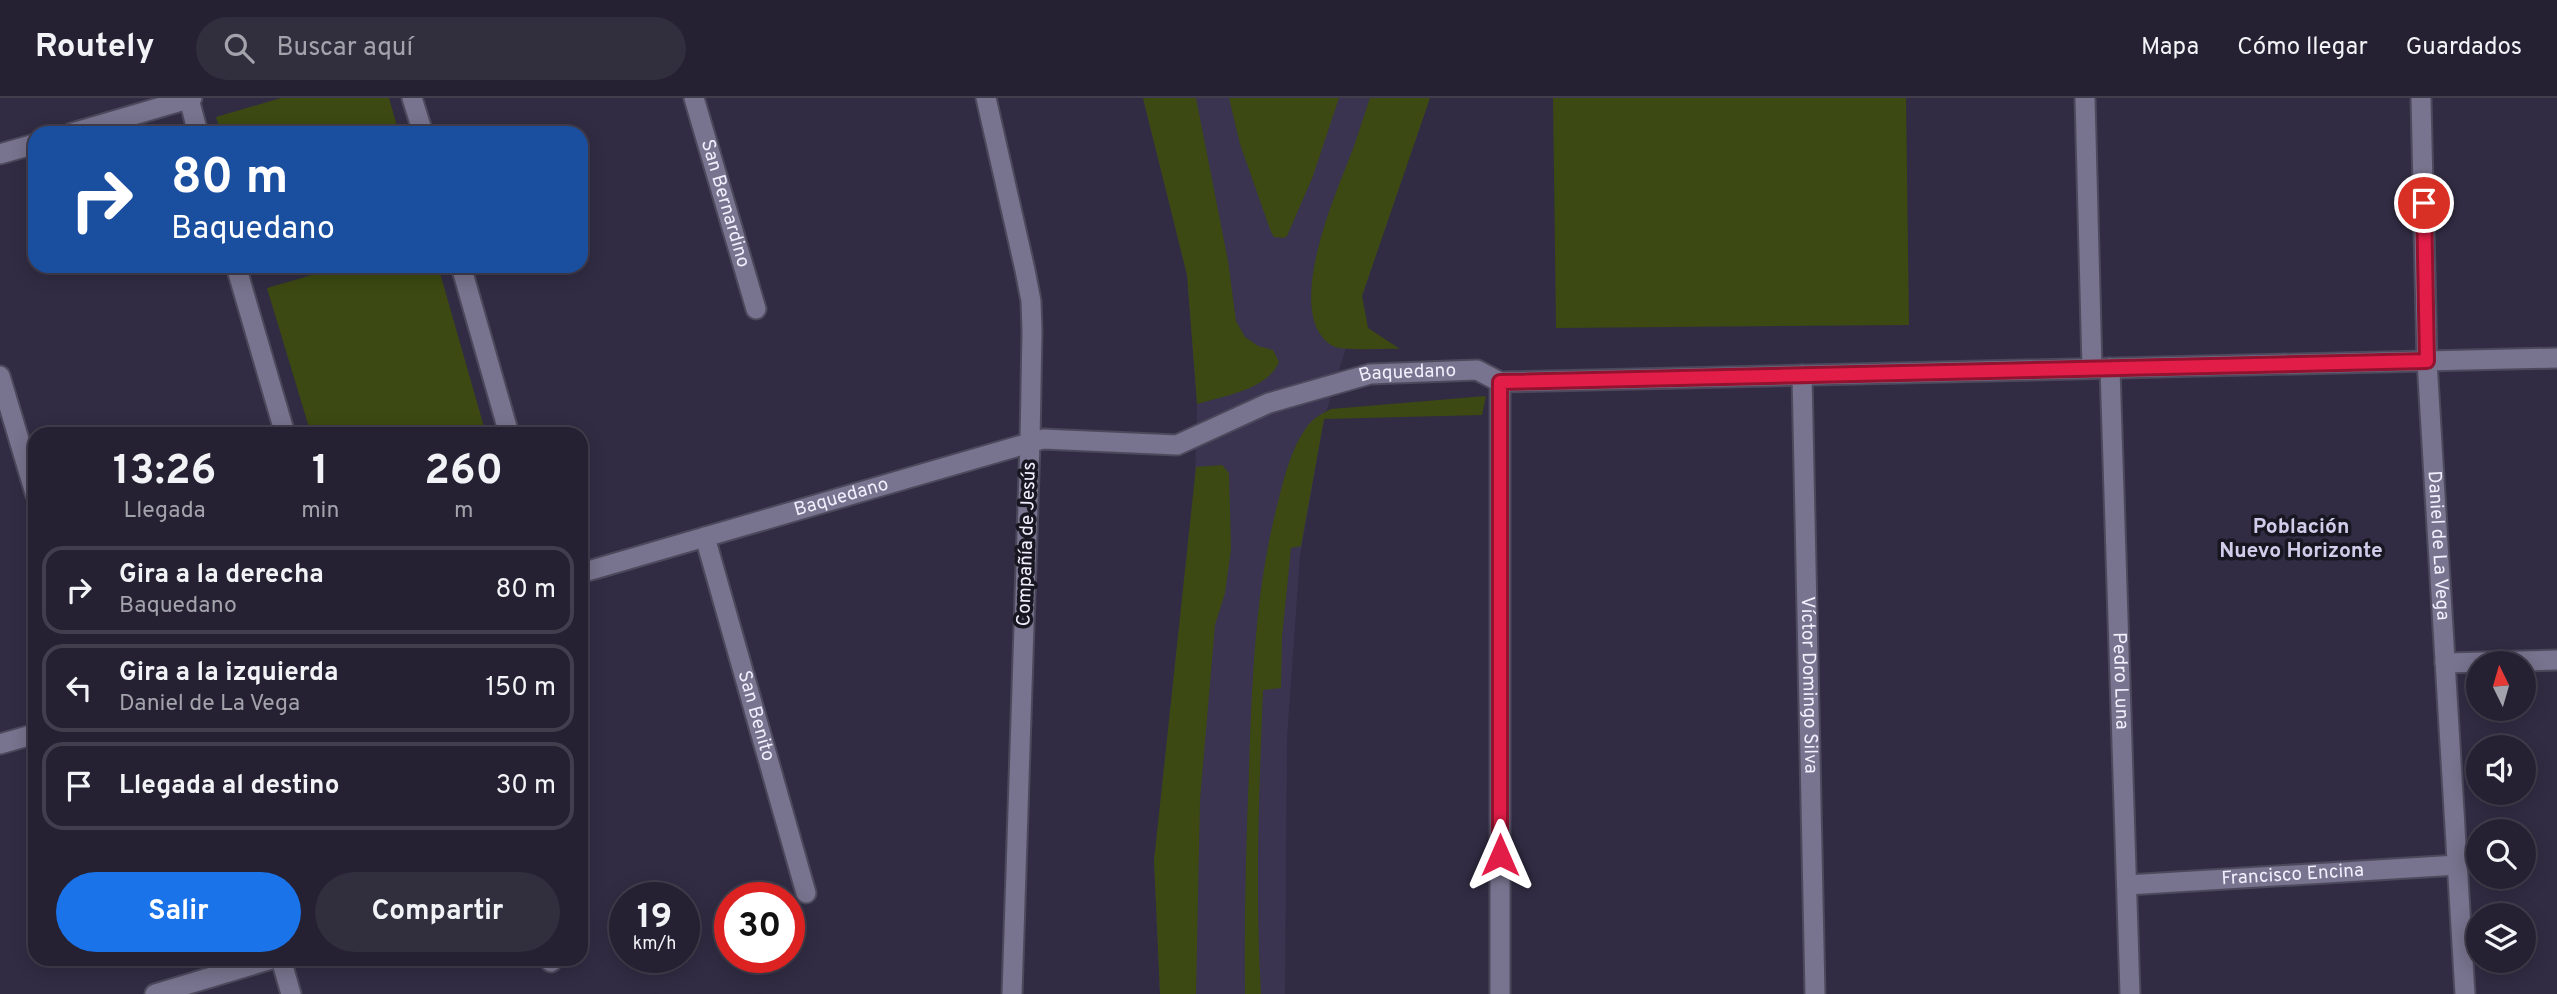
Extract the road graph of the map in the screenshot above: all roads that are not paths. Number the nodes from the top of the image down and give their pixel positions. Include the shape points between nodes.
1 (412, 98) edge
2 (694, 98) edge
3 (986, 98) edge
4 (2085, 98) edge
5 (2421, 98) edge
6 (190, 99) edge
7 (96, 126) edge
8 (196, 126) edge
9 (420, 126) edge
10 (28, 146) edge
11 (0, 154) edge
12 (238, 273) edge
13 (463, 273) edge
14 (755, 309) dead end
15 (2557, 358) edge
16 (2427, 361) junction
17 (2101, 368) junction
18 (1802, 375) junction
19 (0, 376) edge
20 (1500, 382) junction
21 (283, 427) edge
22 (507, 427) edge
23 (1030, 442) junction
24 (28, 470) edge
25 (705, 537) junction
26 (588, 571) edge
27 (2557, 660) edge
28 (2445, 663) junction
29 (28, 736) edge
30 (0, 744) edge
31 (2458, 865) junction
32 (2127, 885) junction
33 (806, 893) dead end
34 (249, 966) edge
35 (283, 966) edge
36 (155, 994) edge
37 (291, 994) edge
38 (1012, 994) edge
39 (1500, 994) edge
40 (1815, 994) edge
41 (2130, 994) edge
42 (2465, 994) edge

1 - 9 street
2 - 14 street, San Bernardino
3 - 23 street, Compañía de Jesús via 1031,301
4 - 17 street, Pedro Luna
5 - 16 street, Daniel de La Vega
6 - 7 street
6 - 8 street
10 - 11 street
12 - 21 street
13 - 22 street
15 - 16 street, Baquedano
16 - 17 street, Baquedano
16 - 28 street, Daniel de La Vega
17 - 18 street, Baquedano
17 - 32 street, Pedro Luna
18 - 20 street, Baquedano
18 - 40 street, Víctor Domingo Silva
19 - 24 street
20 - 23 street, Baquedano via 1477,370 1370,374 1269,403 1177,445
20 - 39 street
23 - 25 street, Baquedano
23 - 38 street, Compañía de Jesús
25 - 26 street, Baquedano
25 - 33 street, San Benito
27 - 28 street
28 - 31 street, Daniel de La Vega
29 - 30 street
31 - 32 street, Francisco Encina
31 - 42 street, Daniel de La Vega
32 - 41 street, Pedro Luna
34 - 36 street
35 - 37 street

